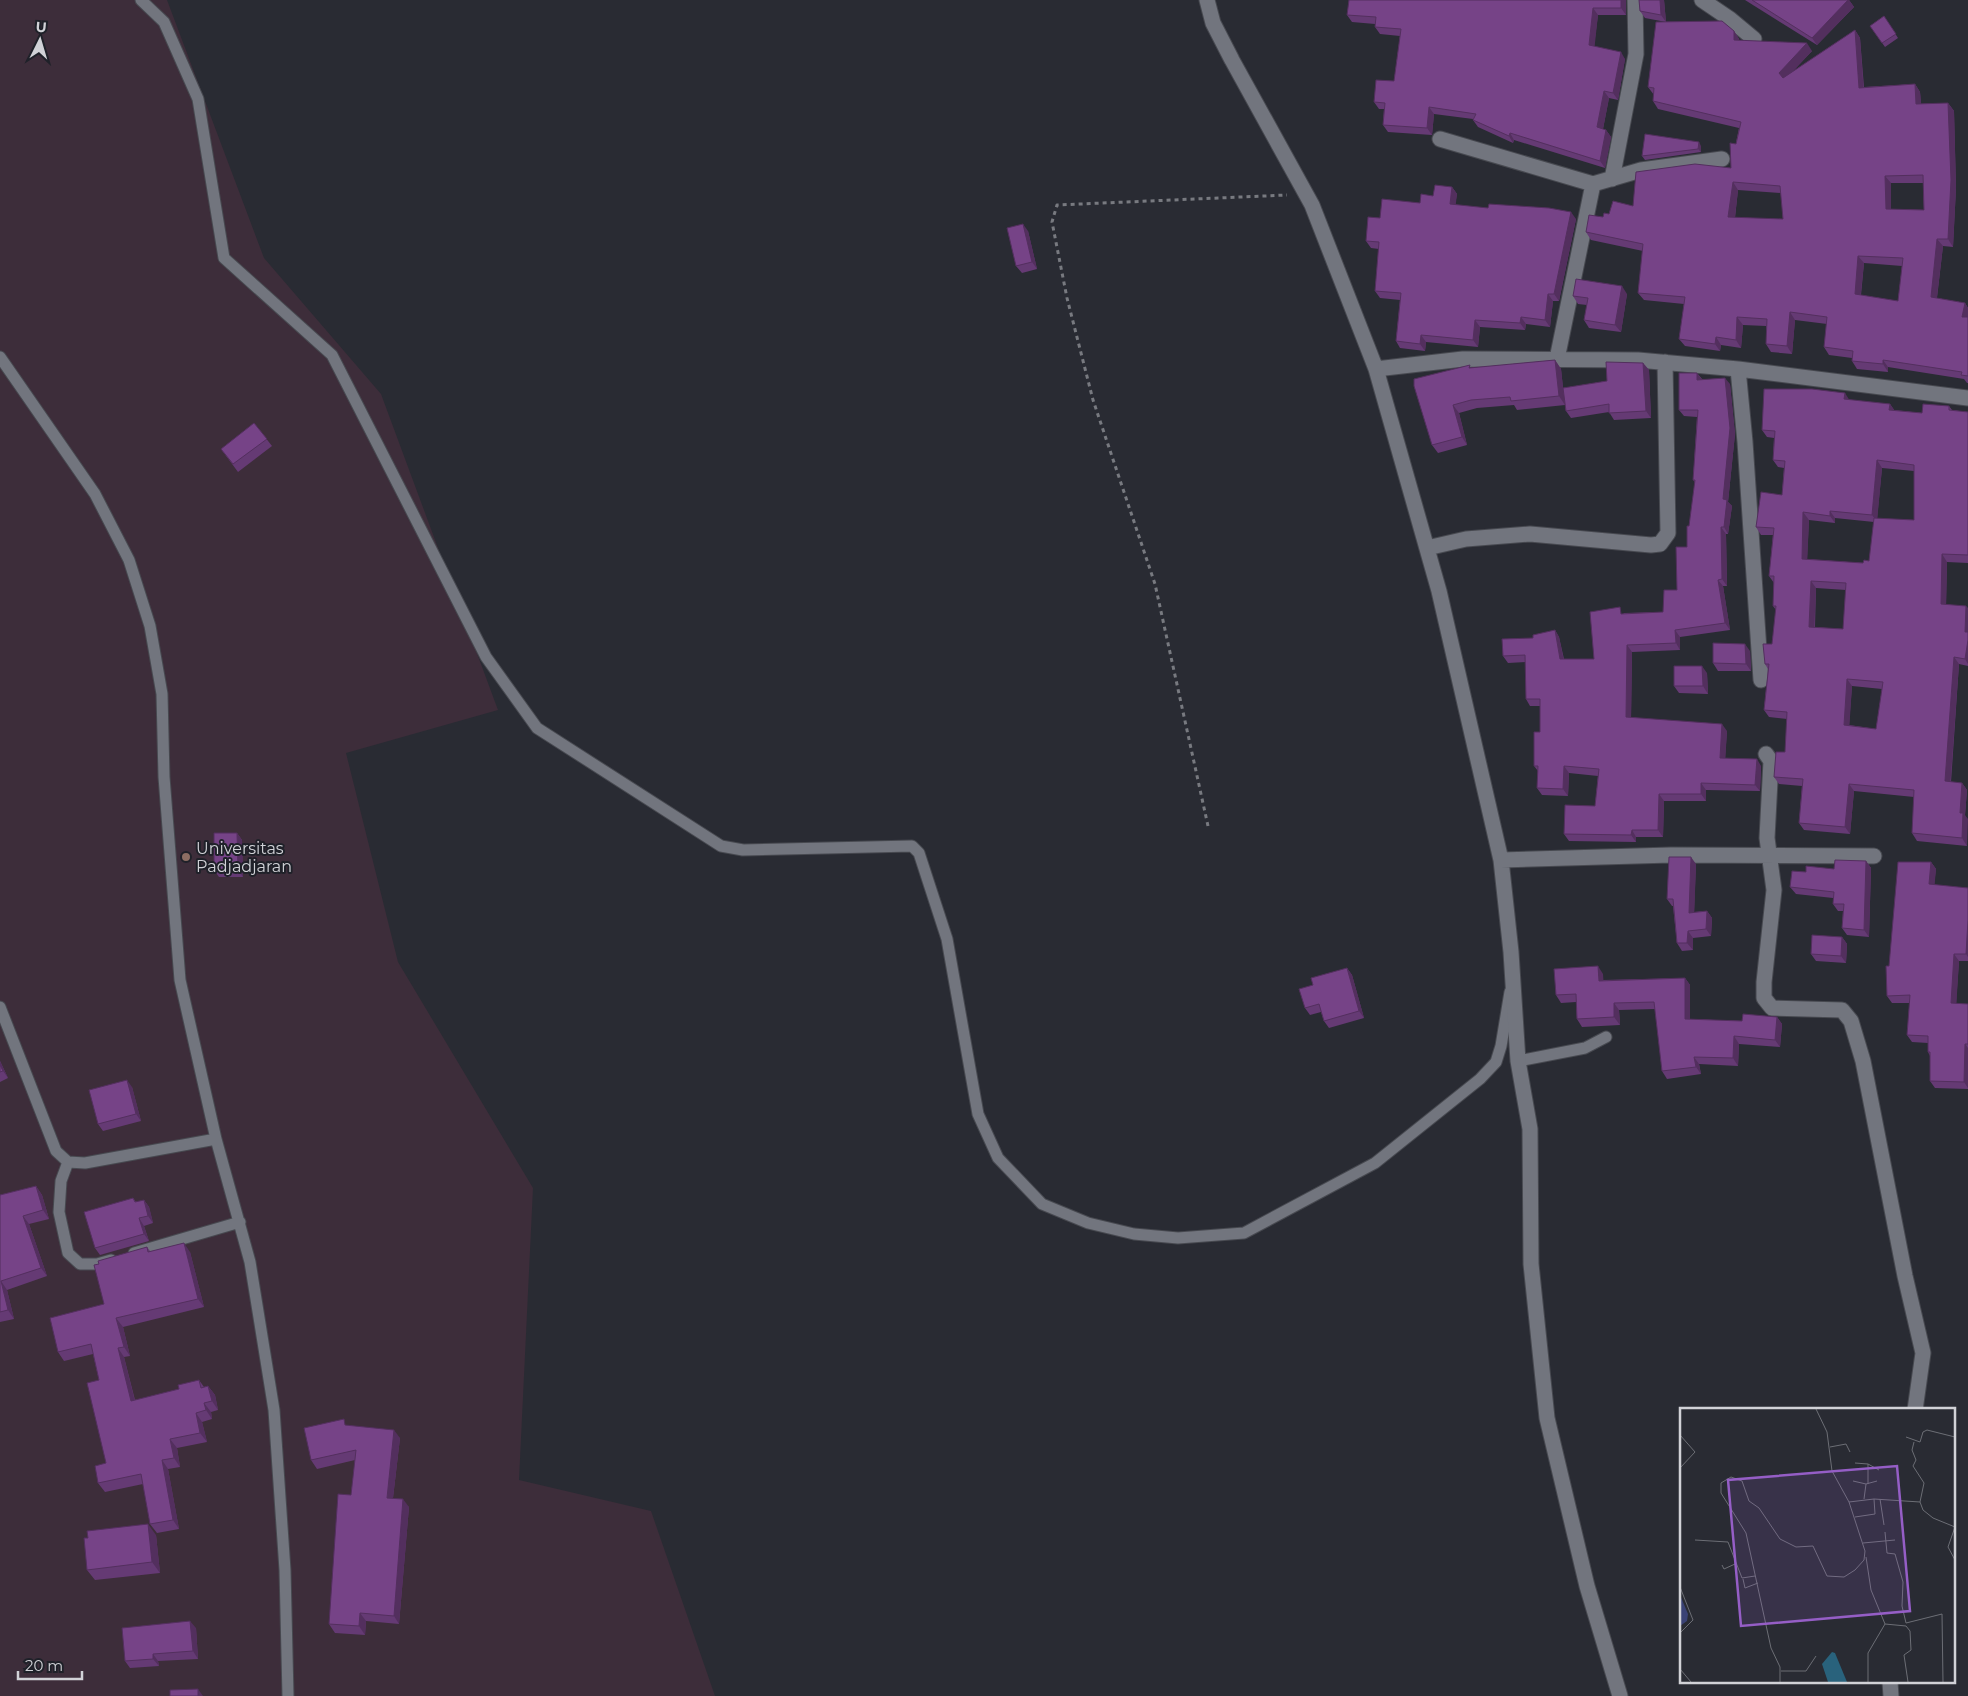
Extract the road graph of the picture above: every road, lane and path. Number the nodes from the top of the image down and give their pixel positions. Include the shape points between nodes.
1 (141, 0) edge
2 (1207, 0) edge
3 (1635, 0) edge
4 (1702, 0) edge
5 (1754, 39) edge
6 (1440, 139) dead end
7 (1722, 159) dead end
8 (1612, 179) junction
9 (1593, 184) junction
10 (1305, 194) junction
11 (0, 357) edge
12 (1557, 358) junction
13 (1665, 362) junction
14 (1376, 369) junction
15 (1738, 369) junction
16 (1968, 398) edge
17 (1427, 548) junction
18 (1761, 680) dead end
19 (1766, 754) dead end
20 (1208, 826) dead end
21 (1874, 856) dead end
22 (1771, 857) junction
23 (1501, 860) junction
24 (1511, 952) junction
25 (0, 1007) edge
26 (1606, 1037) dead end
27 (1518, 1060) junction
28 (216, 1139) junction
29 (68, 1162) junction
30 (240, 1222) junction
31 (1915, 1408) edge
32 (288, 1696) edge
33 (1620, 1696) edge

1 - 24 lane via 164,22 198,99 224,258 332,355 486,657 537,728 721,846 743,850 912,846 919,853 947,939 978,1114 998,1158 1042,1204 1088,1223 1134,1234 1178,1238 1244,1233 1375,1163 1480,1079 1496,1062 1510,994
2 - 10 street via 1213,22 1228,53
3 - 8 street via 1636,54
4 - 5 street
6 - 9 street
7 - 8 street via 1641,170
8 - 9 street
9 - 12 street
10 - 14 street
10 - 20 path via 1057,205 1052,222 1066,298 1093,400 1155,584
11 - 28 lane via 95,494 129,560 150,626 162,694 164,777 180,980
12 - 13 street
12 - 14 street via 1463,359
13 - 15 street
13 - 17 street via 1668,532 1660,544 1530,534 1466,539
14 - 17 street
15 - 16 street
15 - 18 street
17 - 23 street
19 - 22 street via 1771,762 1768,838
21 - 22 street
22 - 23 street via 1671,855
22 - 31 street via 1774,890 1764,998 1772,1008 1842,1010 1851,1021 1863,1061 1923,1353
23 - 24 street
24 - 27 street
25 - 29 lane via 56,1151
26 - 27 lane via 1585,1048
27 - 33 street via 1530,1129 1531,1264 1547,1418 1587,1586
28 - 29 lane via 85,1163
28 - 30 lane
29 - 30 lane via 61,1181 59,1212 68,1253 80,1264 97,1264
30 - 32 lane via 250,1262 274,1410 285,1570

